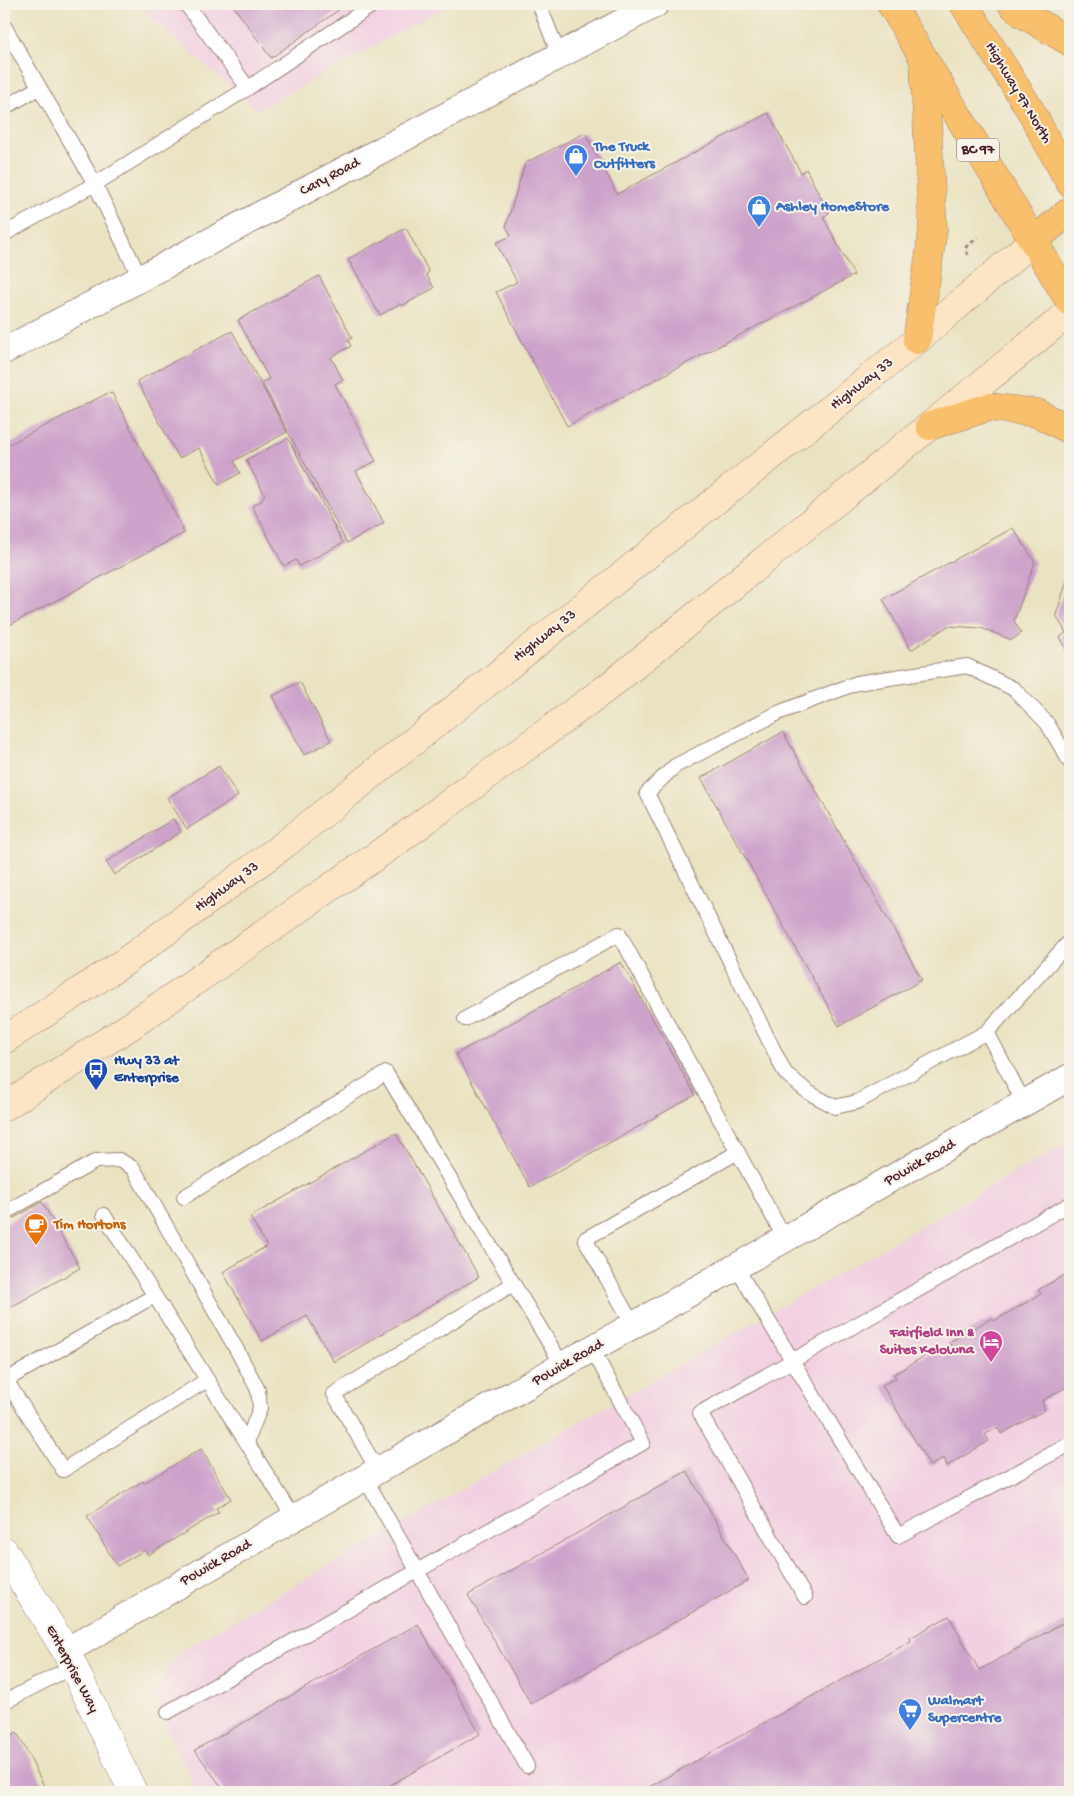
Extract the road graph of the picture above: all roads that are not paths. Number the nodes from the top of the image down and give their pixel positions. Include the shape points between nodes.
1 (186, 4) edge
2 (374, 4) edge
3 (539, 4) edge
4 (656, 4) edge
5 (890, 4) edge
6 (964, 4) edge
7 (1012, 4) edge
8 (4, 26) edge
9 (1070, 42) edge
10 (559, 55) junction
11 (923, 58) junction
12 (38, 88) junction
13 (248, 88) junction
14 (4, 108) edge
15 (1070, 183) edge
16 (95, 184) junction
17 (1070, 211) edge
18 (4, 234) edge
19 (1033, 241) junction
20 (140, 278) junction
21 (1070, 302) edge
22 (1070, 312) edge
23 (917, 340) junction
24 (4, 351) edge
25 (930, 426) junction
26 (1070, 430) edge
27 (1070, 762) edge
28 (1070, 941) edge
29 (464, 1019) dead end
30 (987, 1032) junction
31 (4, 1040) edge
32 (1069, 1080) edge
33 (1024, 1103) junction
34 (4, 1107) edge
35 (738, 1152) junction
36 (184, 1197) dead end
37 (1070, 1204) edge
38 (4, 1212) edge
39 (104, 1215) dead end
40 (785, 1239) junction
41 (736, 1267) junction
42 (513, 1284) junction
43 (154, 1296) junction
44 (633, 1325) junction
45 (592, 1349) junction
46 (792, 1360) junction
47 (563, 1366) junction
48 (5, 1379) edge
49 (207, 1380) junction
50 (246, 1442) junction
51 (1070, 1444) edge
52 (372, 1474) junction
53 (294, 1518) junction
54 (4, 1551) edge
55 (417, 1571) junction
56 (805, 1597) dead end
57 (70, 1659) junction
58 (4, 1702) edge
59 (168, 1712) dead end
60 (527, 1766) dead end
61 (133, 1792) edge

1 - 13 lane
2 - 13 lane
3 - 10 lane
4 - 10 street, Cary Road
5 - 11 main road, BC 97
6 - 15 main road, Highway 97 North via 1030,108
7 - 9 main road
8 - 12 lane
10 - 20 street, Cary Road
11 - 19 main road, BC 97
11 - 23 main road via 933,230
12 - 14 lane
12 - 16 lane
13 - 16 lane
16 - 18 lane
16 - 20 lane
17 - 19 main road, Highway 33
19 - 21 main road, BC 97
19 - 23 main road, Highway 33
20 - 24 street, Cary Road
22 - 25 main road
23 - 31 main road, Highway 33 via 285,844 123,963
25 - 26 main road via 989,407 1037,414
25 - 34 main road via 608,687 399,840 132,1025
27 - 30 lane via 1047,723 1014,688 967,666 857,683 778,712 675,766 646,793 785,1073 808,1092 835,1107 857,1102
28 - 30 lane
29 - 35 lane via 619,934
30 - 33 lane
32 - 33 street, Powick Road
33 - 40 street, Powick Road
35 - 40 lane
35 - 44 lane via 584,1239
36 - 42 lane via 386,1073
37 - 46 lane
38 - 50 lane via 96,1161 118,1160 133,1168 258,1390 260,1408
39 - 43 lane
40 - 41 street, Powick Road
41 - 44 street, Powick Road
41 - 46 lane
42 - 47 lane
42 - 52 lane via 334,1394
43 - 48 lane
43 - 49 lane
44 - 45 street, Powick Road
45 - 47 street, Powick Road
45 - 55 lane via 643,1443
46 - 51 lane via 898,1536
46 - 56 lane via 700,1413
47 - 52 street, Powick Road
48 - 49 lane via 63,1470
49 - 50 lane
50 - 53 lane
52 - 53 street, Powick Road
52 - 55 lane
53 - 57 street, Powick Road
54 - 57 street, Enterprise Way
55 - 59 lane
55 - 60 lane
57 - 58 lane
57 - 61 street, Enterprise Way

